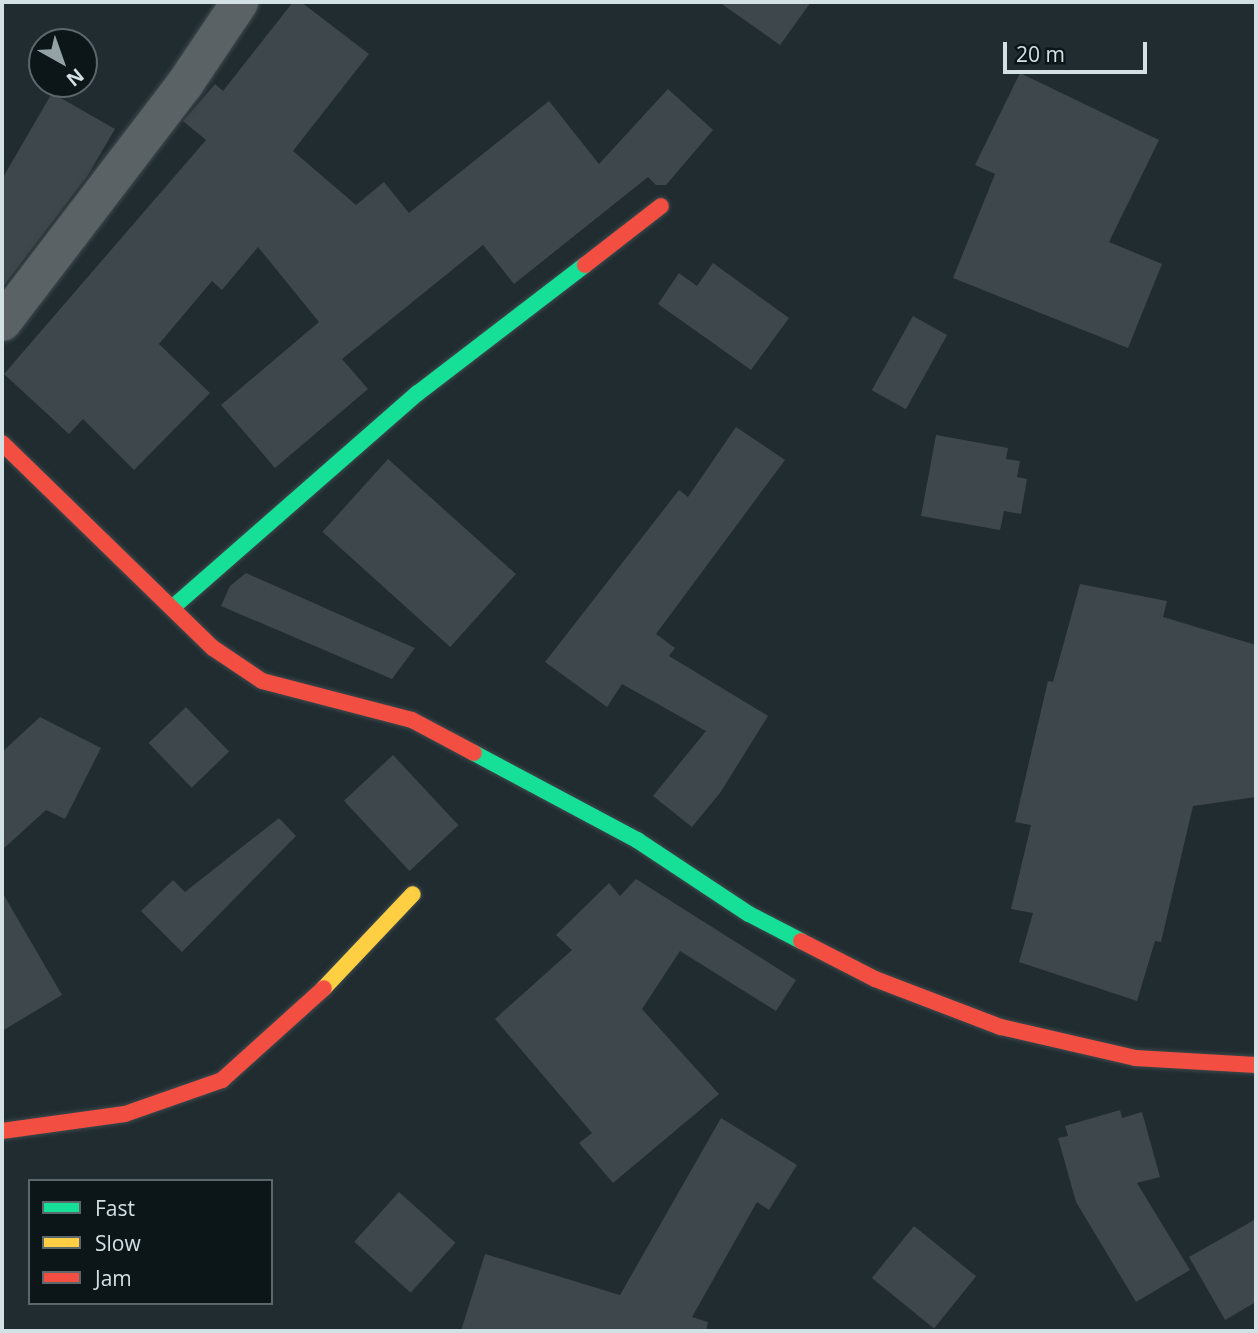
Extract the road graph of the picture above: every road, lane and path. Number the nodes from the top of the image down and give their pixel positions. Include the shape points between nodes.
1 (239, 2) edge
2 (661, 206) dead end
3 (2, 322) edge
4 (2, 443) edge
5 (172, 608) junction
6 (413, 894) dead end
7 (1256, 1065) edge
8 (2, 1130) edge

1 - 3 street via 184,85
2 - 5 street via 418,393
4 - 5 street
5 - 7 street via 213,648 262,681 412,720 637,840 749,914 875,979 1001,1027 1135,1058
6 - 8 street via 296,1018 222,1080 125,1114

